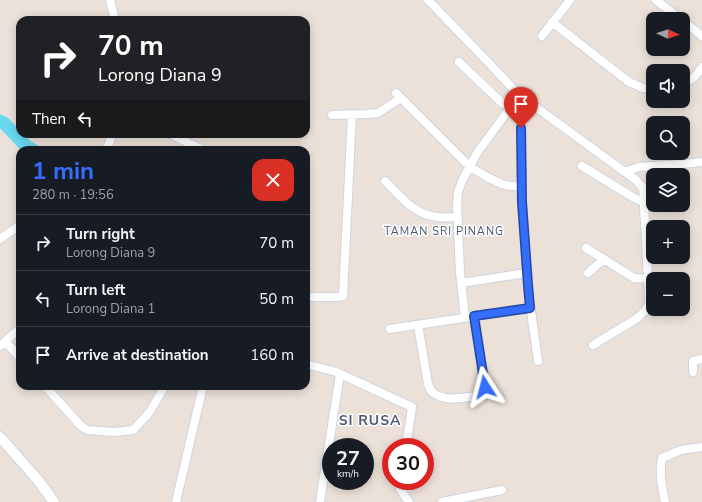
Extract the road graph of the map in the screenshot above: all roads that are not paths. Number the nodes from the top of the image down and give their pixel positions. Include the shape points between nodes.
1 (110, 0) edge
2 (428, 0) edge
3 (570, 0) edge
4 (656, 0) edge
5 (671, 12) edge
6 (114, 16) edge
7 (552, 22) junction
8 (690, 27) edge
9 (542, 36) dead end
10 (702, 36) edge
11 (459, 62) dead end
12 (702, 67) edge
13 (690, 81) edge
14 (646, 88) edge
15 (519, 95) junction
16 (510, 108) junction
17 (521, 114) junction
18 (332, 115) dead end
19 (352, 115) junction
20 (178, 138) edge
21 (195, 146) edge
22 (702, 162) edge
23 (582, 166) dead end
24 (470, 167) junction
25 (625, 172) junction
26 (385, 181) dead end
27 (522, 186) junction
28 (644, 202) junction
29 (458, 217) junction
30 (16, 229) edge
31 (0, 239) edge
32 (586, 248) dead end
33 (604, 259) junction
34 (648, 272) edge
35 (527, 273) junction
36 (588, 273) dead end
37 (646, 279) edge
38 (461, 283) junction
39 (310, 297) edge
40 (530, 308) junction
41 (646, 309) edge
42 (474, 316) junction
43 (465, 318) junction
44 (418, 325) junction
45 (390, 329) dead end
46 (16, 332) edge
47 (2, 344) edge
48 (593, 345) dead end
49 (16, 355) edge
50 (702, 358) edge
51 (538, 361) dead end
52 (310, 365) edge
53 (693, 372) dead end
54 (340, 374) junction
55 (49, 390) edge
56 (163, 390) edge
57 (203, 390) edge
58 (0, 437) edge
59 (407, 438) edge
60 (702, 448) edge
61 (401, 490) edge
62 (502, 490) dead end
63 (472, 499) edge
64 (54, 502) edge
65 (176, 502) edge
66 (320, 502) edge
67 (409, 502) edge
68 (442, 502) edge
69 (665, 502) edge

1 - 6 street
2 - 15 street
3 - 7 street
4 - 5 street
7 - 9 street
7 - 14 street via 629,82
8 - 10 street
11 - 16 street
12 - 13 street
15 - 17 street
15 - 25 street
16 - 17 street
16 - 24 street via 477,153
17 - 27 street
18 - 19 street
19 - 24 street via 378,113 398,96
19 - 39 street via 343,296
20 - 21 street
22 - 25 street via 639,167
23 - 28 street
24 - 27 street via 502,184
24 - 29 street via 458,192
25 - 28 street via 642,188
26 - 29 street via 423,214
27 - 35 street
28 - 34 street
29 - 38 street
30 - 31 street
32 - 33 street
33 - 36 street
33 - 37 street via 634,278
35 - 38 street
35 - 40 street
38 - 43 street
40 - 42 street
40 - 51 street
41 - 48 street via 636,319
42 - 43 street
42 - 44 street via 485,387 479,396 442,398 431,391
43 - 44 street
44 - 45 street
46 - 47 street
47 - 49 street
50 - 53 street via 693,362
52 - 54 street
54 - 59 street via 412,407
54 - 66 street
55 - 56 street via 87,430 114,432 133,430 149,413
57 - 65 street
58 - 64 street
60 - 69 street via 681,450 662,458 660,477
61 - 67 street
62 - 63 street
63 - 68 street

